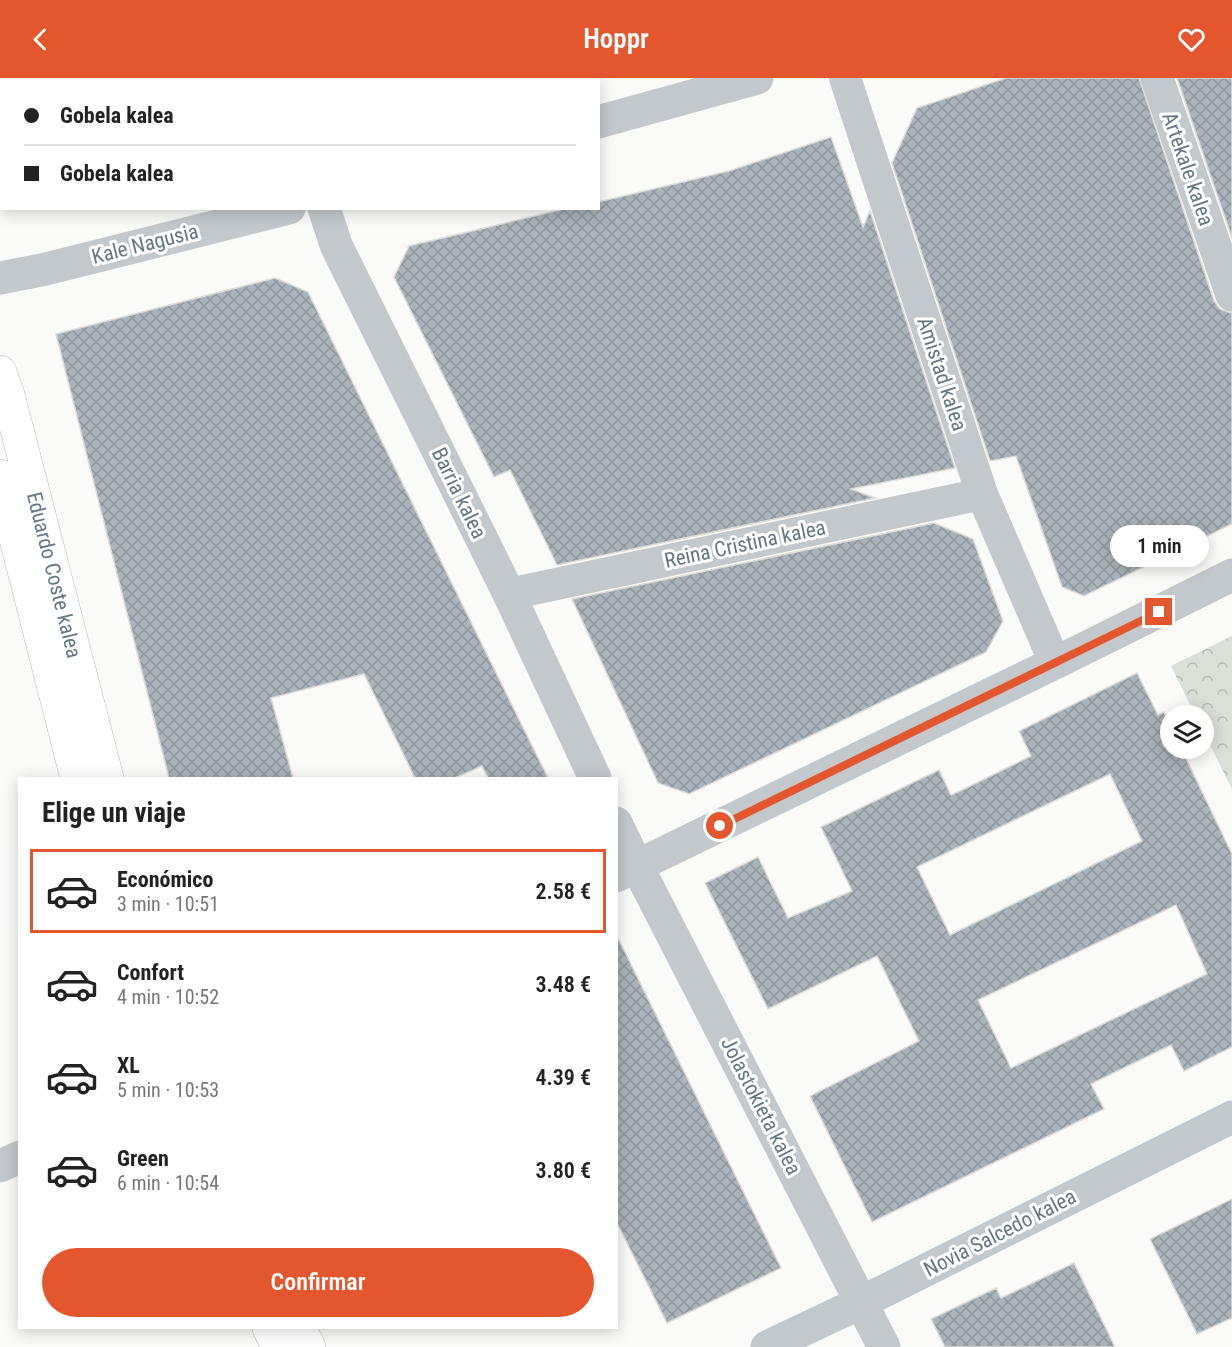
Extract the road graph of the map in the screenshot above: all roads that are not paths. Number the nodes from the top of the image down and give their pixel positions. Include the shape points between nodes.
1 (757, 78) edge
2 (845, 78) edge
3 (1157, 78) edge
4 (600, 121) edge
5 (281, 210) edge
6 (325, 210) edge
7 (0, 278) edge
8 (1232, 295) edge
9 (0, 372) edge
10 (0, 476) edge
11 (982, 494) junction
12 (1232, 575) edge
13 (509, 594) junction
14 (1055, 663) junction
15 (77, 777) edge
16 (107, 777) edge
17 (596, 777) edge
18 (618, 833) edge
19 (626, 871) edge
20 (1232, 1117) edge
21 (18, 1158) edge
22 (0, 1166) edge
23 (862, 1302) junction
24 (269, 1329) edge
25 (300, 1329) edge
26 (278, 1347) edge
27 (309, 1347) edge
28 (767, 1347) edge
29 (884, 1347) edge

1 - 4 street
2 - 11 street, Amistad kalea
3 - 8 street, Artekale kalea
5 - 7 street, Kale Nagusia
6 - 13 street, Barria kalea via 336,245
9 - 16 main road, Eduardo Coste kalea
10 - 15 main road, Eduardo Coste kalea
11 - 13 street, Reina Cristina kalea
11 - 14 street, Amistad kalea
12 - 14 street
13 - 17 street, Barria kalea
14 - 19 street
18 - 19 street
19 - 23 street, Jolastokieta kalea
20 - 23 street, Novia Salcedo kalea
21 - 22 street
23 - 28 street, Novia Salcedo kalea
23 - 29 street, Jolastokieta kalea
24 - 26 main road
25 - 27 main road

